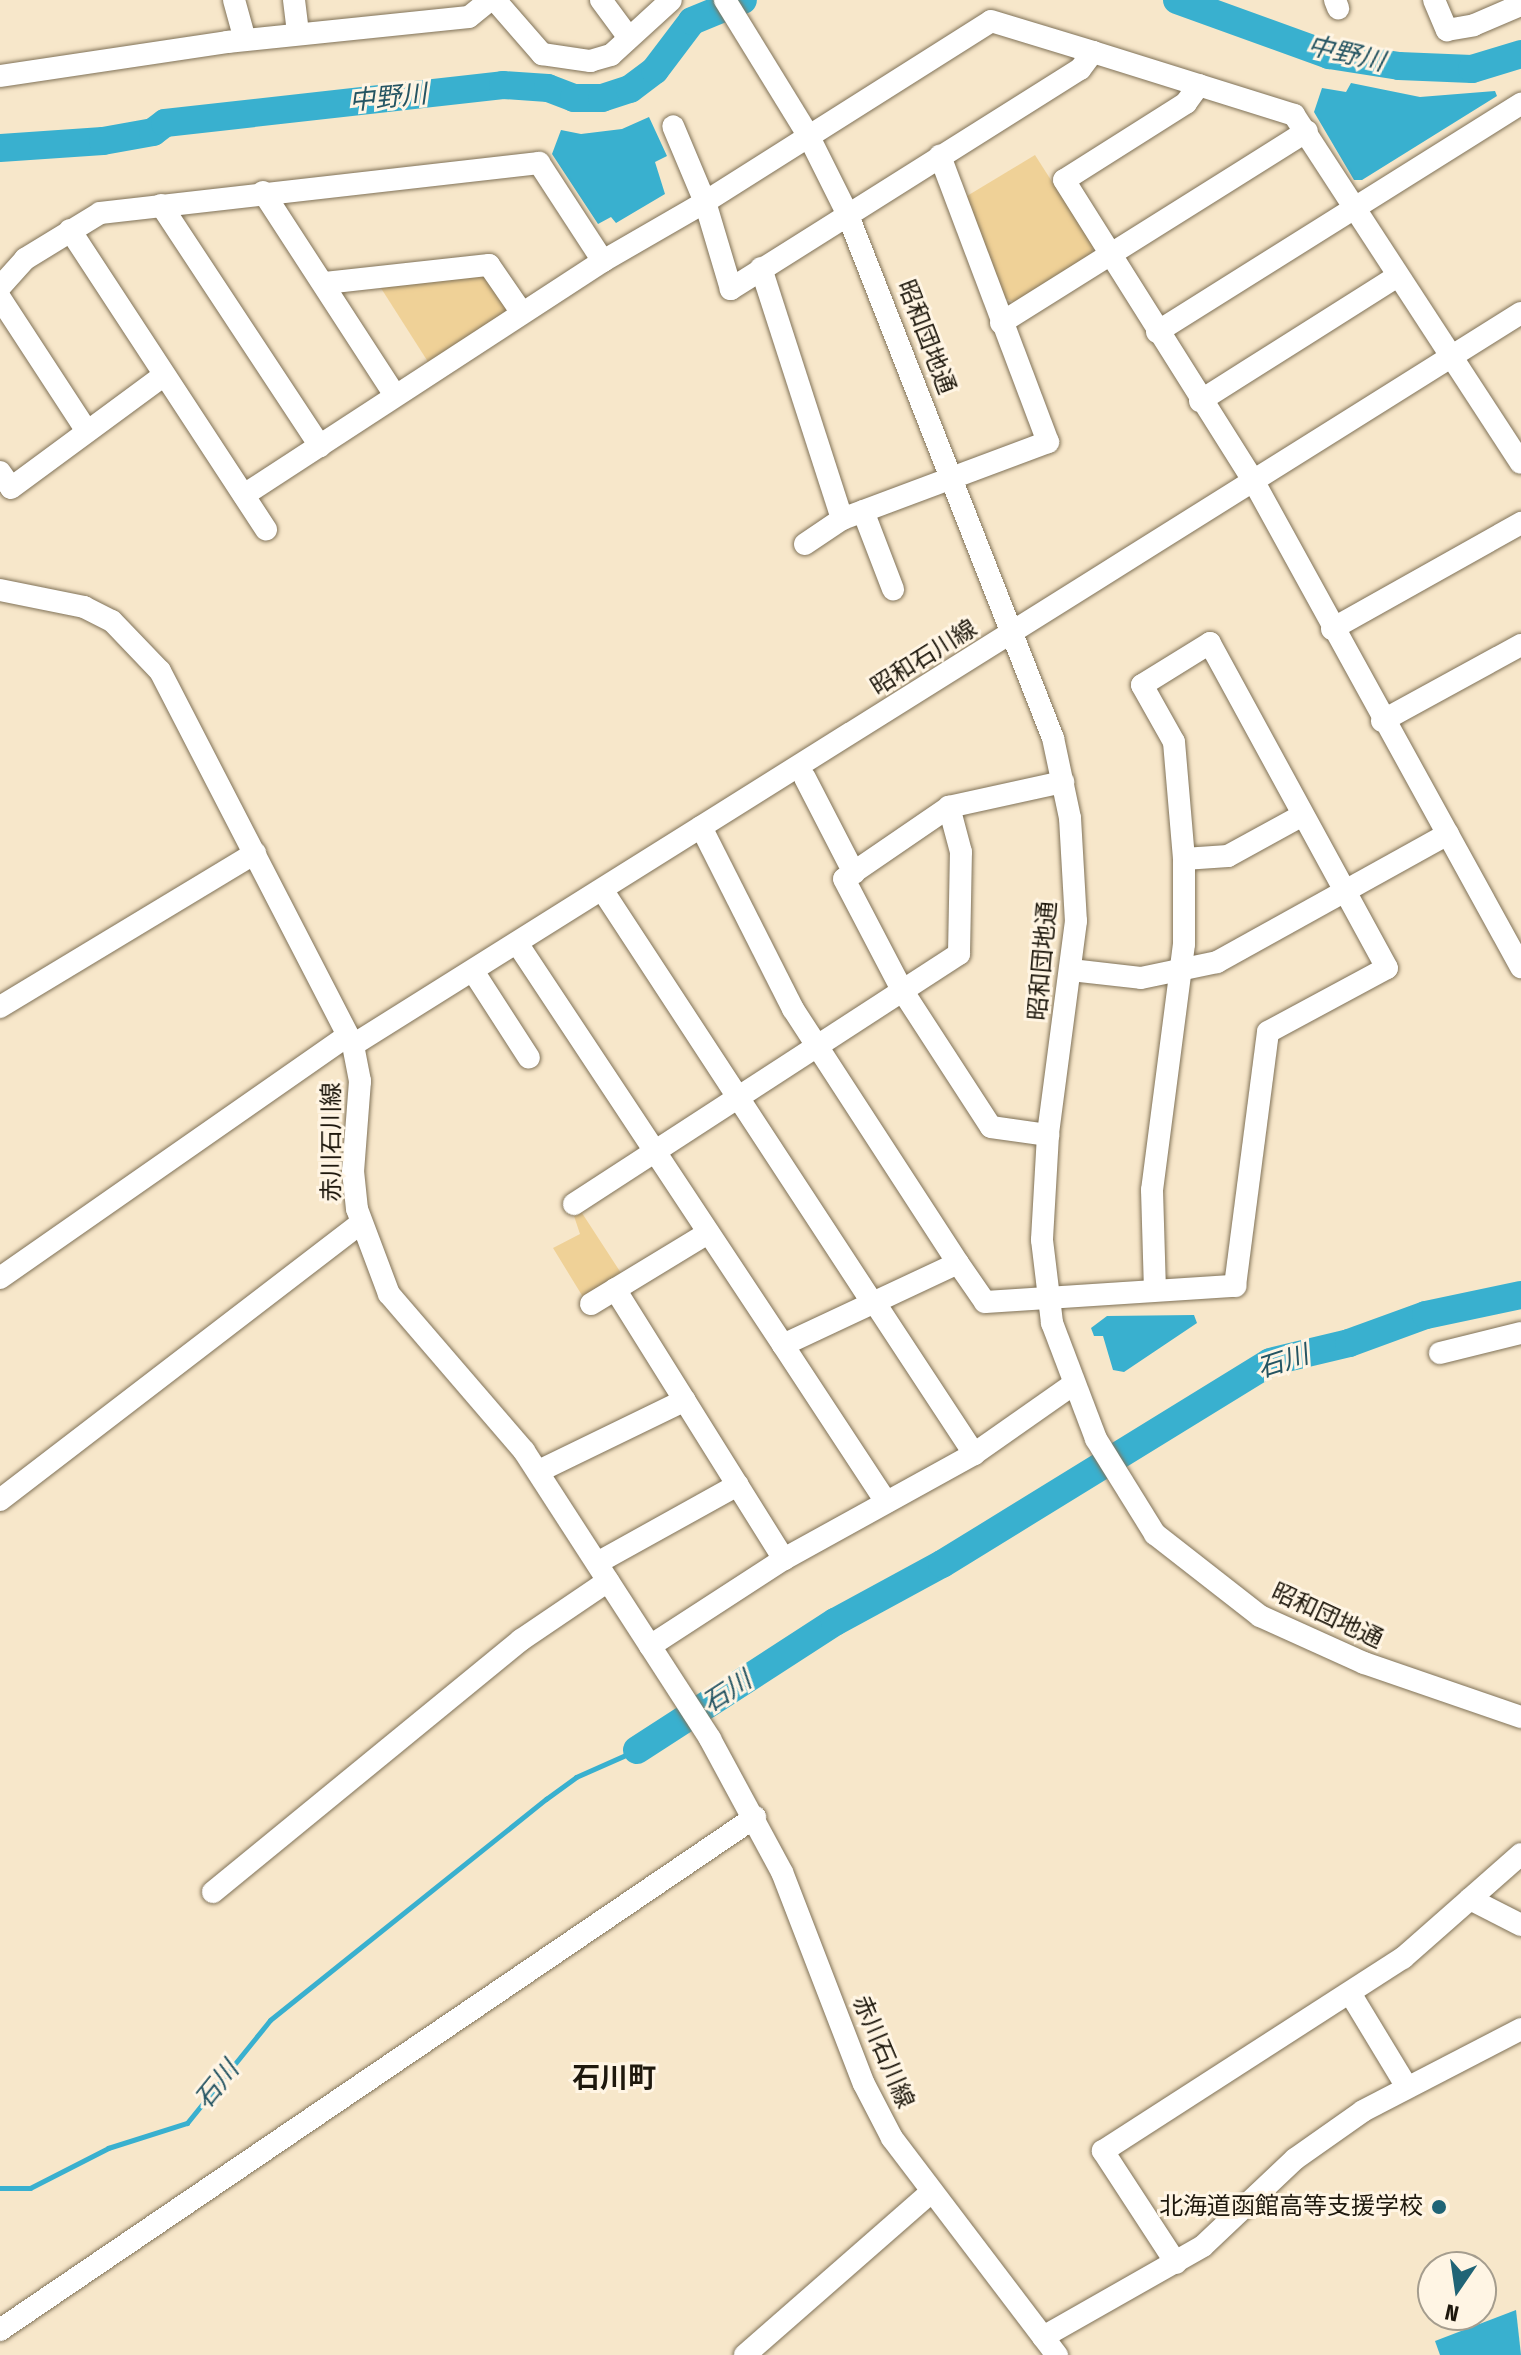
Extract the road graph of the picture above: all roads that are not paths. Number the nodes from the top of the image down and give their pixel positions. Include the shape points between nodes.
1 (234, 0) edge
2 (294, 0) edge
3 (493, 0) edge
4 (601, 0) edge
5 (671, 0) edge
6 (725, 0) edge
7 (1434, 0) edge
8 (1521, 5) edge
9 (298, 34) junction
10 (629, 38) junction
11 (245, 40) junction
12 (1093, 52) junction
13 (0, 76) edge
14 (1199, 85) junction
15 (1521, 104) edge
16 (673, 126) dead end
17 (1307, 131) junction
18 (808, 135) junction
19 (940, 156) junction
20 (263, 192) junction
21 (705, 202) junction
22 (161, 205) junction
23 (1355, 208) junction
24 (847, 213) junction
25 (70, 230) junction
26 (1110, 254) junction
27 (603, 261) junction
28 (761, 268) junction
29 (1396, 277) junction
30 (325, 283) junction
31 (0, 287) edge
32 (0, 298) edge
33 (522, 313) junction
34 (1521, 313) edge
35 (1001, 323) junction
36 (1157, 332) junction
37 (1450, 358) junction
38 (163, 376) junction
39 (395, 395) junction
40 (1200, 401) junction
41 (86, 430) junction
42 (320, 446) junction
43 (1521, 463) edge
44 (0, 472) edge
45 (953, 476) junction
46 (1254, 482) junction
47 (244, 495) junction
48 (853, 515) junction
49 (1521, 523) edge
50 (266, 530) dead end
51 (805, 544) dead end
52 (893, 589) dead end
53 (0, 590) edge
54 (1332, 629) junction
55 (1014, 634) junction
56 (1521, 645) edge
57 (1382, 721) junction
58 (805, 778) dead end
59 (1063, 782) junction
60 (949, 807) junction
61 (1303, 815) junction
62 (701, 827) junction
63 (1448, 834) junction
64 (255, 853) junction
65 (1184, 859) junction
66 (854, 873) junction
67 (603, 891) junction
68 (1344, 891) junction
69 (517, 943) junction
70 (1521, 967) edge
71 (1071, 970) junction
72 (473, 971) junction
73 (1181, 972) junction
74 (902, 990) junction
75 (0, 1007) edge
76 (351, 1040) junction
77 (817, 1046) junction
78 (529, 1058) dead end
79 (737, 1099) junction
80 (1048, 1135) junction
81 (655, 1152) junction
82 (574, 1204) dead end
83 (360, 1224) junction
84 (708, 1233) junction
85 (958, 1263) junction
86 (0, 1278) edge
87 (615, 1289) junction
88 (1155, 1289) junction
89 (1047, 1295) junction
90 (874, 1303) junction
91 (591, 1304) dead end
92 (1521, 1333) edge
93 (783, 1345) junction
94 (1440, 1353) dead end
95 (1072, 1385) junction
96 (685, 1400) junction
97 (974, 1454) junction
98 (539, 1471) junction
99 (738, 1485) junction
100 (0, 1500) edge
101 (886, 1502) junction
102 (784, 1559) junction
103 (602, 1572) junction
104 (650, 1646) junction
105 (1521, 1717) edge
106 (755, 1817) junction
107 (1521, 1854) edge
108 (213, 1892) dead end
109 (1470, 1899) junction
110 (1521, 1925) edge
111 (1350, 1993) junction
112 (1521, 2029) edge
113 (1407, 2087) junction
114 (930, 2193) junction
115 (1176, 2263) junction
116 (0, 2330) edge
117 (1043, 2337) junction
118 (745, 2355) edge
119 (1057, 2355) edge

1 - 11 street
2 - 9 street
3 - 9 street via 469,17
3 - 10 street via 542,54 600,60
4 - 10 street
5 - 10 street
6 - 18 street, 昭和団地通
7 - 8 street via 1447,30
9 - 11 street
11 - 13 street
12 - 14 street
12 - 18 street via 991,21
12 - 19 street via 1080,69
14 - 17 street via 1294,115
14 - 26 street via 1186,103 1064,180
15 - 23 street
16 - 21 street
17 - 23 street
17 - 26 street
18 - 21 street
18 - 24 street, 昭和団地通
19 - 24 street
19 - 35 street
20 - 22 street
20 - 27 street via 539,163
20 - 30 street
21 - 27 street
21 - 28 street via 731,289
22 - 25 street via 100,213
22 - 42 street
23 - 29 street
23 - 36 street
24 - 28 street
24 - 45 street, 昭和団地通
25 - 31 street via 25,259
25 - 38 street
26 - 35 street
26 - 36 street
27 - 33 street
28 - 48 street
29 - 37 street
29 - 40 street
30 - 33 street via 489,265
30 - 39 street
32 - 41 street
33 - 39 street
34 - 37 street, 昭和石川線
35 - 45 street via 1048,442
36 - 40 street
37 - 43 street
37 - 46 street, 昭和石川線
38 - 41 street
38 - 47 street
39 - 42 street
40 - 46 street
41 - 44 street via 11,488
42 - 47 street
45 - 48 street
45 - 55 street, 昭和団地通
46 - 54 street
46 - 55 street, 昭和石川線
47 - 50 street
48 - 51 street
48 - 52 street
49 - 54 street
53 - 64 street, 赤川石川線 via 84,607 133,637 160,671
54 - 57 street
55 - 59 street, 昭和団地通 via 1053,738
55 - 62 street, 昭和石川線
56 - 57 street
57 - 63 street
58 - 66 street
59 - 60 street
59 - 71 street, 昭和団地通 via 1076,888
60 - 66 street
60 - 74 street via 961,852 959,954
61 - 65 street via 1228,856
61 - 65 street via 1210,643 1142,685 1174,742
61 - 68 street
62 - 67 street, 昭和石川線
62 - 77 street
63 - 68 street
63 - 70 street
64 - 75 street
64 - 76 street, 赤川石川線
65 - 73 street
66 - 74 street via 844,879
67 - 69 street, 昭和石川線
67 - 79 street
68 - 73 street via 1217,962
68 - 88 street via 1387,968 1268,1032 1235,1286
69 - 72 street, 昭和石川線
69 - 81 street
71 - 73 street via 1141,978
71 - 80 street, 昭和団地通
72 - 76 street, 昭和石川線
72 - 78 street
73 - 88 street via 1152,1190
74 - 77 street
74 - 80 street via 991,1127
76 - 83 street, 赤川石川線 via 360,1081 353,1171
76 - 86 street, 昭和石川線
77 - 79 street
77 - 85 street
79 - 81 street
79 - 90 street
80 - 89 street, 昭和団地通 via 1041,1222
81 - 82 street
81 - 84 street
83 - 98 street, 赤川石川線 via 389,1294
83 - 100 street
84 - 87 street
84 - 93 street
85 - 89 street via 985,1302
85 - 90 street
87 - 91 street
87 - 96 street
88 - 89 street
89 - 95 street, 昭和団地通
90 - 93 street
90 - 97 street
92 - 94 street
93 - 101 street
95 - 97 street
95 - 105 street, 昭和団地通 via 1096,1439 1155,1534 1260,1616 1364,1663
96 - 98 street
96 - 99 street
97 - 101 street
98 - 103 street, 赤川石川線
99 - 102 street
99 - 103 street
101 - 102 street
102 - 104 street
103 - 104 street, 赤川石川線
103 - 108 street
104 - 106 street, 赤川石川線
106 - 114 street, 赤川石川線 via 802,1921 864,2084 892,2138
106 - 116 street
107 - 109 street
109 - 110 street
109 - 111 street via 1403,1958
111 - 113 street
111 - 115 street via 1103,2151
112 - 113 street
113 - 115 street via 1295,2159 1237,2216
114 - 117 street, 赤川石川線
114 - 118 street
115 - 117 street
117 - 119 street, 赤川石川線

